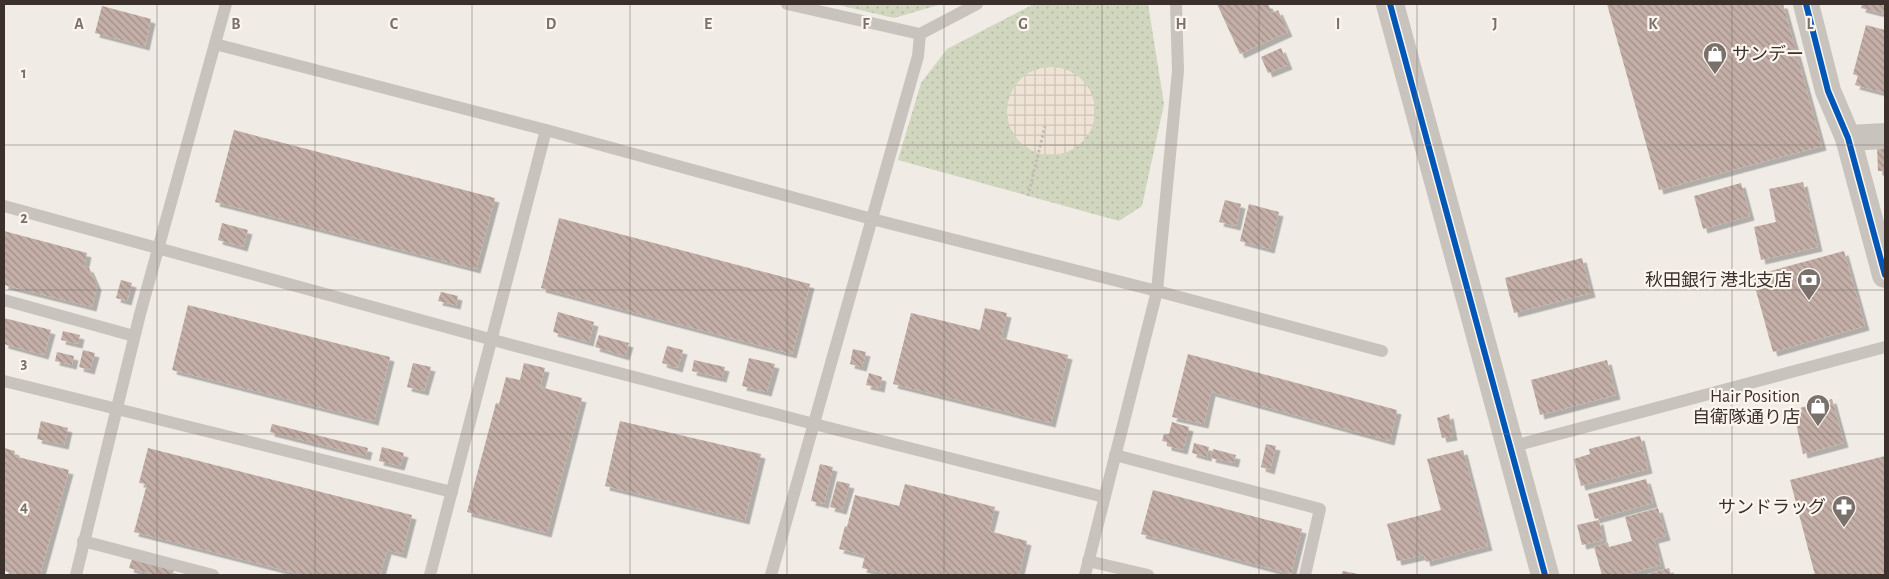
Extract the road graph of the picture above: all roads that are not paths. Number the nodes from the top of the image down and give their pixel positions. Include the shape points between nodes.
1 (226, 4) edge
2 (787, 4) edge
3 (976, 4) edge
4 (1390, 4) edge
5 (1806, 4) edge
6 (1174, 5) edge
7 (920, 34) junction
8 (215, 44) junction
9 (546, 130) junction
10 (1885, 136) edge
11 (1848, 138) junction
12 (4, 206) edge
13 (872, 219) junction
14 (158, 248) junction
15 (1885, 275) edge
16 (1158, 291) junction
17 (4, 300) edge
18 (134, 336) junction
19 (491, 339) junction
20 (1885, 346) edge
21 (1382, 351) dead end
22 (4, 381) edge
23 (116, 410) junction
24 (814, 424) junction
25 (1510, 447) junction
26 (1115, 455) junction
27 (452, 492) junction
28 (1104, 497) junction
29 (83, 542) junction
30 (1088, 560) junction
31 (76, 575) edge
32 (213, 575) edge
33 (430, 575) edge
34 (771, 575) edge
35 (1085, 575) edge
36 (1148, 575) edge
37 (1305, 575) edge
38 (1545, 575) edge

1 - 8 lane
2 - 7 lane
3 - 7 lane
4 - 25 street
5 - 11 street via 1828,91
6 - 16 lane via 1178,71
7 - 13 lane via 918,56
8 - 9 lane
8 - 14 lane
9 - 13 lane
9 - 19 lane
10 - 11 street
11 - 15 street
12 - 14 lane
13 - 16 lane
13 - 24 lane
14 - 18 lane
14 - 19 lane
16 - 21 lane
16 - 26 lane
17 - 18 lane
18 - 23 lane
19 - 24 lane
19 - 27 lane
20 - 25 lane
22 - 23 lane
23 - 27 lane
23 - 29 lane
24 - 28 lane
24 - 34 lane
25 - 38 street
26 - 28 lane
26 - 37 lane via 1320,509
27 - 33 lane
28 - 30 lane
29 - 31 lane
29 - 32 lane
30 - 35 lane
30 - 36 lane

